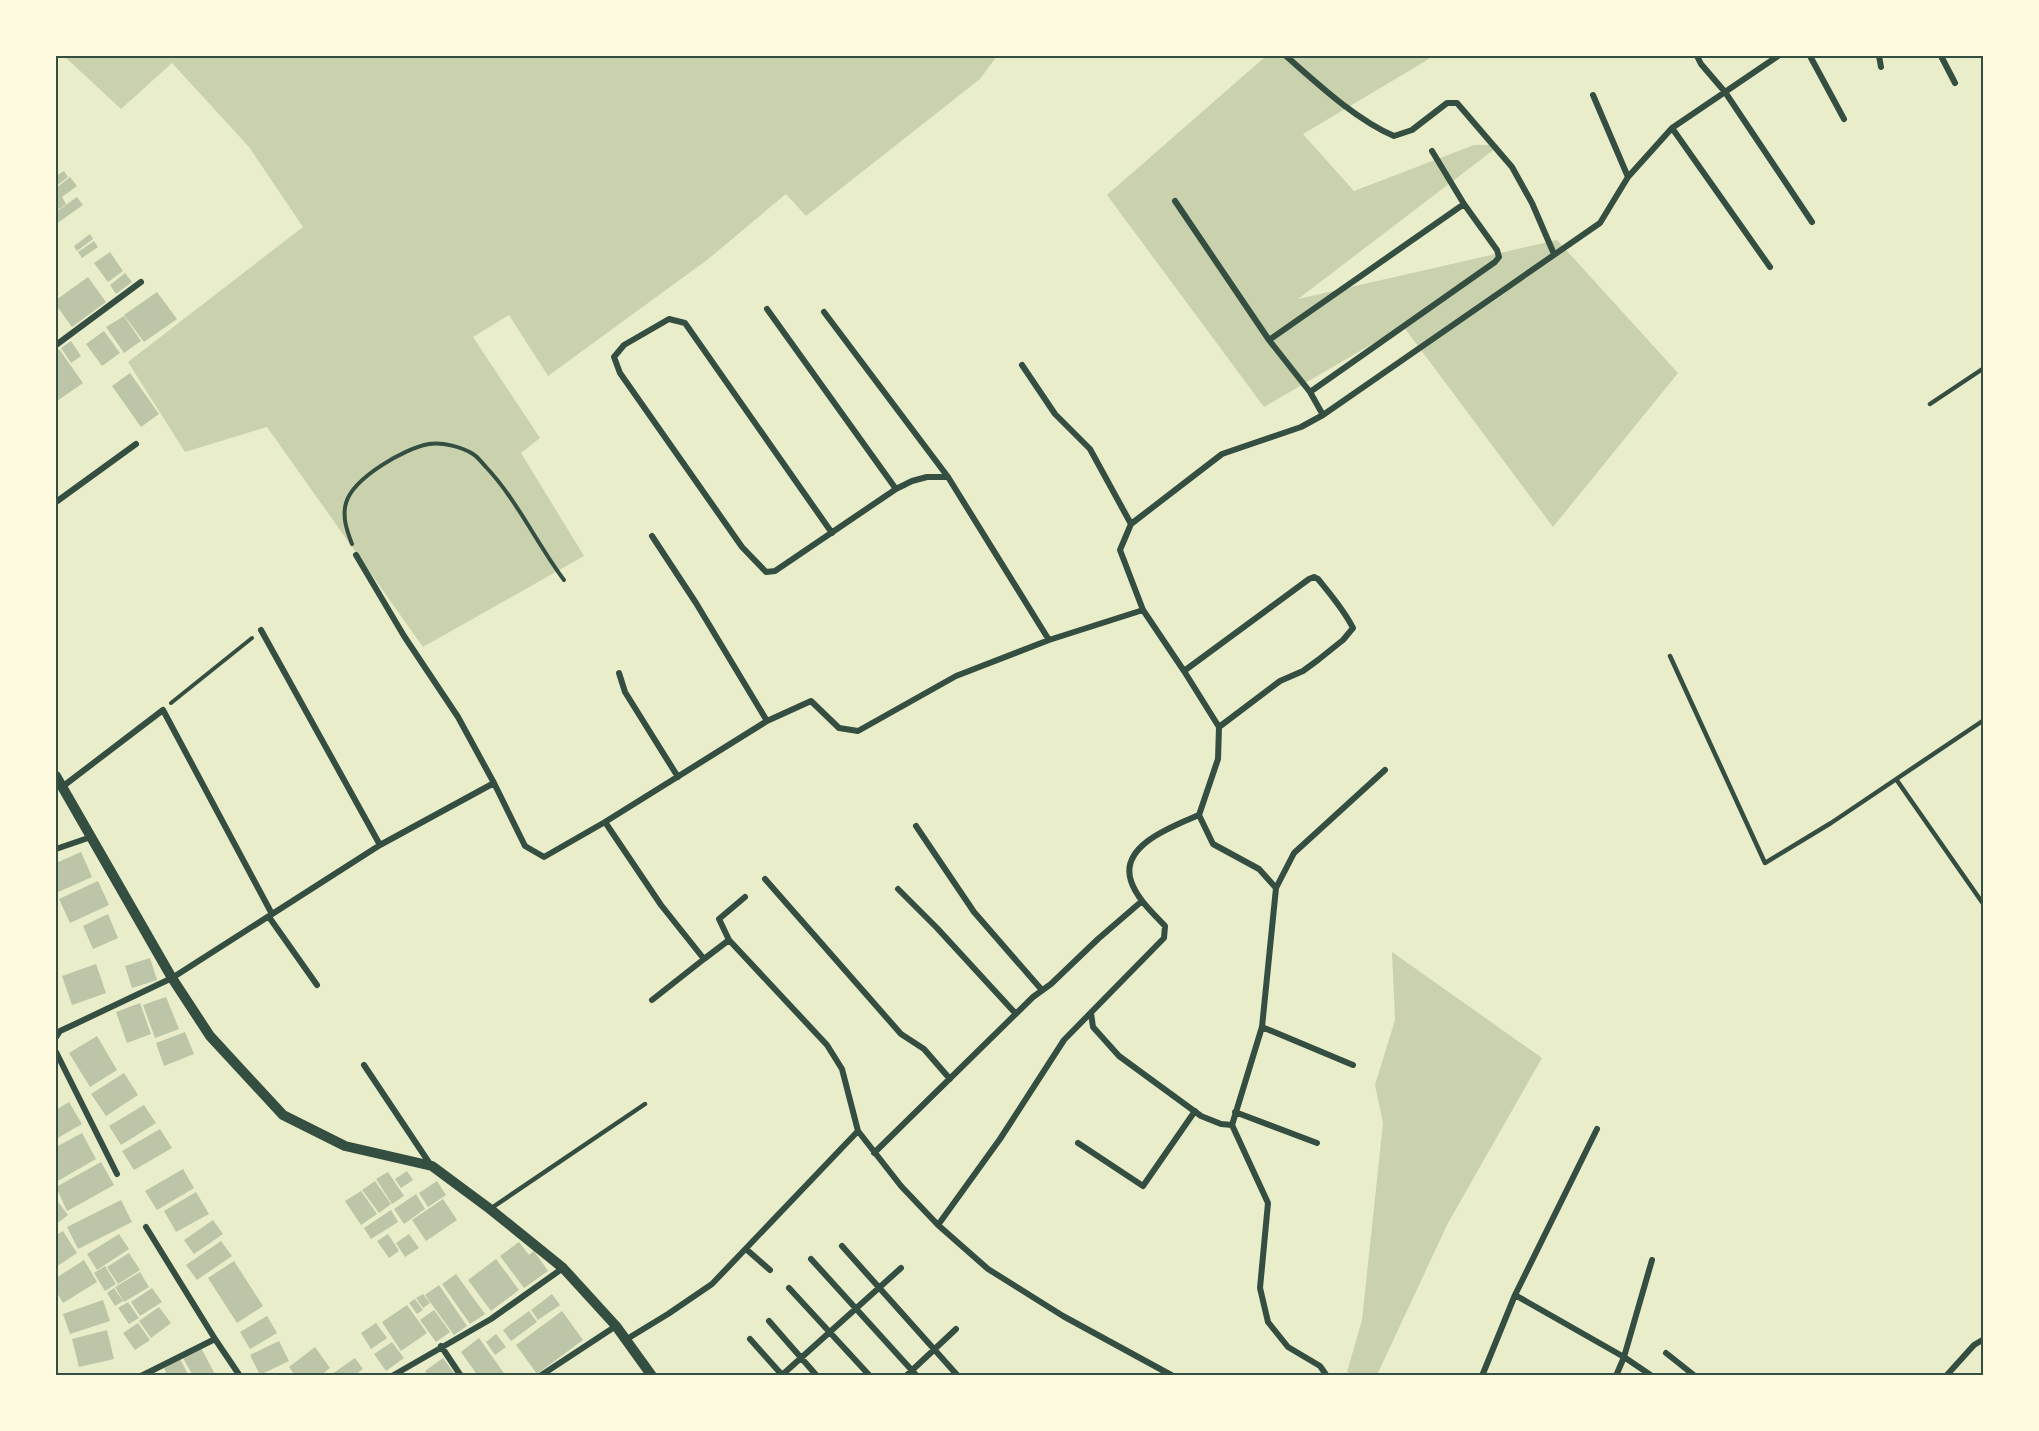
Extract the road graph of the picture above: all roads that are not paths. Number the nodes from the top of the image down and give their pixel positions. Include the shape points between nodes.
1 (1286, 56) edge
2 (1697, 56) edge
3 (1778, 56) edge
4 (1810, 56) edge
5 (1879, 56) edge
6 (1941, 56) edge
7 (1881, 67) dead end
8 (1955, 83) dead end
9 (1725, 92) junction
10 (1593, 95) dead end
11 (1844, 119) dead end
12 (1672, 128) junction
13 (1432, 151) dead end
14 (1628, 177) junction
15 (1175, 201) dead end
16 (1464, 204) junction
17 (1812, 222) dead end
18 (1554, 254) junction
19 (1770, 267) dead end
20 (141, 282) dead end
21 (767, 309) dead end
22 (824, 312) dead end
23 (1269, 340) junction
24 (56, 345) edge
25 (1022, 365) dead end
26 (1983, 368) edge
27 (1310, 392) junction
28 (1930, 404) dead end
29 (1323, 415) junction
30 (136, 444) dead end
31 (948, 477) junction
32 (896, 489) junction
33 (56, 502) edge
34 (1131, 524) junction
35 (832, 534) junction
36 (651, 536) dead end
37 (356, 555) road end
38 (1143, 610) junction
39 (261, 630) road end
40 (1049, 640) junction
41 (1670, 656) dead end
42 (1184, 671) junction
43 (619, 673) dead end
44 (1983, 720) edge
45 (767, 721) junction
46 (1219, 726) junction
47 (1384, 770) dead end
48 (56, 776) edge
49 (678, 777) junction
50 (1896, 779) junction
51 (494, 783) junction
52 (61, 787) junction
53 (1198, 815) junction
54 (605, 822) junction
55 (916, 826) dead end
56 (92, 837) junction
57 (381, 845) junction
58 (56, 849) edge
59 (765, 879) dead end
60 (1276, 888) junction
61 (898, 889) dead end
62 (745, 897) dead end
63 (1142, 901) junction
64 (1983, 905) edge
65 (271, 915) junction
66 (729, 940) junction
67 (704, 958) junction
68 (172, 978) junction
69 (317, 985) dead end
70 (1041, 989) junction
71 (652, 1000) dead end
72 (1091, 1013) junction
73 (1016, 1014) junction
74 (1262, 1027) junction
75 (56, 1037) edge
76 (56, 1052) edge
77 (364, 1065) dead end
78 (1353, 1065) dead end
79 (950, 1079) junction
80 (645, 1104) dead end
81 (1195, 1111) junction
82 (1235, 1112) junction
83 (1232, 1125) junction
84 (1596, 1129) dead end
85 (858, 1131) junction
86 (1078, 1143) dead end
87 (1317, 1143) dead end
88 (874, 1153) junction
89 (432, 1166) junction
90 (117, 1174) dead end
91 (490, 1209) junction
92 (938, 1225) junction
93 (146, 1227) dead end
94 (842, 1246) dead end
95 (746, 1250) junction
96 (811, 1259) dead end
97 (1652, 1260) dead end
98 (563, 1268) junction
99 (901, 1268) dead end
100 (770, 1270) dead end
101 (789, 1288) dead end
102 (879, 1288) junction
103 (1515, 1295) junction
104 (856, 1309) junction
105 (769, 1321) dead end
106 (616, 1326) junction
107 (956, 1329) dead end
108 (830, 1332) junction
109 (215, 1339) junction
110 (627, 1339) junction
111 (750, 1339) dead end
112 (1983, 1339) edge
113 (441, 1346) junction
114 (934, 1349) junction
115 (1666, 1353) dead end
116 (1624, 1357) junction
117 (801, 1358) junction
118 (912, 1374) edge
119 (782, 1375) edge
120 (141, 1376) edge
121 (240, 1376) edge
122 (392, 1376) edge
123 (461, 1376) edge
124 (540, 1376) edge
125 (652, 1376) edge
126 (817, 1376) edge
127 (870, 1376) edge
128 (958, 1376) edge
129 (1173, 1376) edge
130 (1327, 1376) edge
131 (1482, 1376) edge
132 (1616, 1376) edge
133 (1652, 1376) edge
134 (1695, 1376) edge
135 (1946, 1376) edge

1 - 18 street via 1330,93 1394,136 1412,130 1447,103 1457,103 1512,167
2 - 9 street
3 - 9 street
4 - 11 street
5 - 7 street
6 - 8 street
9 - 12 street
9 - 17 street
10 - 14 street
12 - 14 street
12 - 19 street
13 - 16 street
14 - 18 street via 1600,223
15 - 23 street
16 - 23 street
16 - 27 street via 1497,250 1495,262
18 - 29 street
20 - 24 street
21 - 32 street
22 - 31 street
23 - 27 street
25 - 34 street via 1055,414 1090,449
26 - 28 lane
27 - 29 street
29 - 34 street via 1301,427 1222,454
30 - 33 street
31 - 32 street via 927,477
31 - 40 street
32 - 35 street
34 - 38 street via 1120,550
35 - 35 street via 775,571 766,572 742,547 620,374 615,357 624,345 669,319 685,323
36 - 45 street
37 - 51 street via 458,717
38 - 40 street
38 - 42 street
39 - 57 street
40 - 45 street via 957,676 858,730 839,728 811,701
41 - 50 lane via 1765,863
42 - 46 street
42 - 46 street via 1309,579 1314,578 1337,601 1353,628 1343,640
43 - 49 street via 625,692
44 - 50 lane
45 - 49 street
46 - 53 street via 1218,759
47 - 60 street via 1294,853
48 - 52 street
49 - 54 street
50 - 64 lane
51 - 54 street via 525,846 544,857
51 - 57 street
52 - 56 street
52 - 65 street via 163,710
53 - 60 street via 1213,844 1259,868
53 - 63 street via 1139,848 1130,866 1131,880
54 - 67 street via 661,905
55 - 70 street via 974,912
56 - 58 street
56 - 68 street
57 - 65 street
59 - 79 street via 901,1034 924,1049
60 - 74 street
61 - 73 street
62 - 66 street via 719,919
63 - 70 street
63 - 72 street via 1165,926 1164,938
65 - 68 street
65 - 69 street
66 - 67 street
66 - 85 street via 827,1045 842,1069
67 - 71 street
68 - 75 street via 73,1024
68 - 89 street via 210,1036 283,1115 345,1146
70 - 73 street
72 - 81 street via 1093,1027 1119,1056
72 - 92 street via 1064,1040
73 - 79 street
74 - 78 street
74 - 82 street
76 - 90 street
77 - 89 street
79 - 88 street
80 - 91 lane
81 - 83 street via 1212,1121
81 - 86 street via 1143,1186
82 - 83 street
82 - 87 street
83 - 130 street via 1268,1203 1260,1288 1268,1322 1288,1347 1320,1366
84 - 103 street
85 - 88 street
85 - 95 street
88 - 92 street
89 - 91 street
91 - 98 street
92 - 129 street via 998,1275 1063,1316
93 - 109 street
94 - 102 street
95 - 100 street
95 - 110 street via 711,1284
96 - 104 street
97 - 116 street
98 - 106 street
98 - 113 street via 491,1319
99 - 102 street
101 - 108 street
102 - 104 street
102 - 114 street
103 - 116 street
103 - 131 street
104 - 108 street
104 - 118 street
105 - 117 street
106 - 110 street
106 - 124 street
107 - 114 street
108 - 117 street
108 - 127 street
109 - 120 street
109 - 121 street
110 - 125 street
111 - 119 street
112 - 135 street
113 - 122 street
113 - 123 street
114 - 118 street
114 - 128 street
115 - 134 street
116 - 132 street
116 - 133 street
117 - 119 street
117 - 126 street

